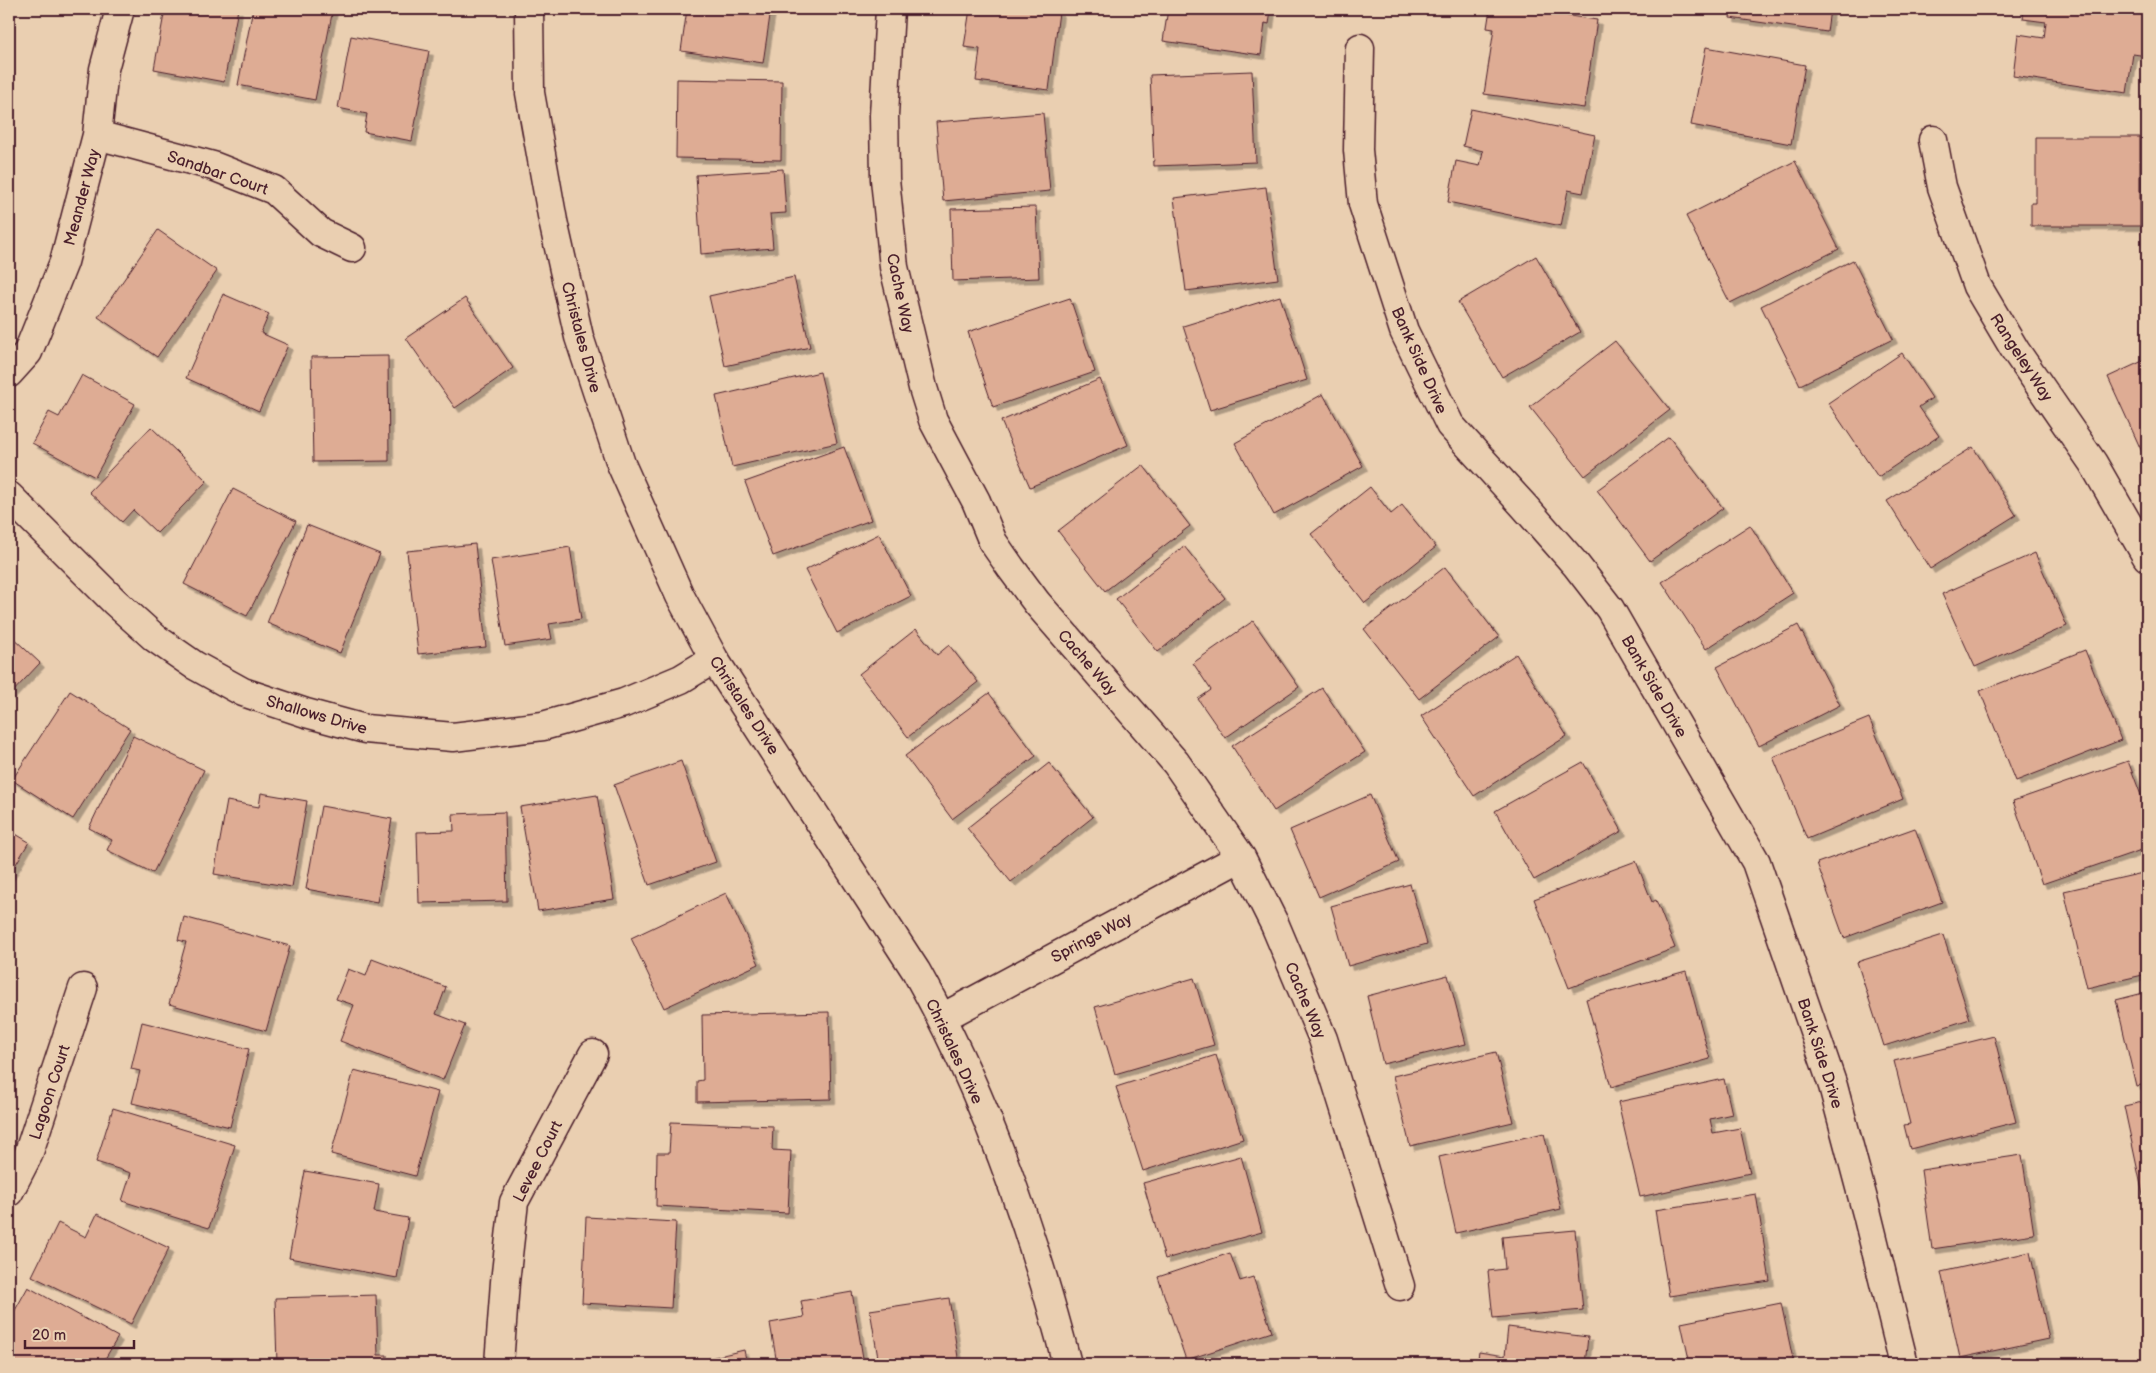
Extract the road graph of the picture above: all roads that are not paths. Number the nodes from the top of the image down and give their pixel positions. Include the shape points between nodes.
1 (120, 9) edge
2 (529, 9) edge
3 (890, 9) edge
4 (1360, 48) dead end
5 (97, 135) junction
6 (1933, 140) dead end
7 (352, 248) dead end
8 (9, 373) edge
9 (9, 496) edge
10 (2147, 557) edge
11 (714, 659) junction
12 (1241, 857) junction
13 (83, 988) dead end
14 (942, 1018) junction
15 (592, 1054) dead end
16 (9, 1192) edge
17 (1400, 1286) dead end
18 (499, 1364) edge
19 (1067, 1364) edge
20 (1904, 1364) edge

1 - 5 street, Meander Way via 104,69
2 - 11 street, Christales Drive via 530,94 553,221 580,337 621,464 680,596
3 - 12 street, Cache Way via 884,106 885,179 894,268 933,420 976,500 993,542 1010,568 1176,762
4 - 20 street, Bank Side Drive via 1358,150 1363,204 1404,331 1450,425 1576,565 1610,609 1756,862 1833,1086
5 - 7 street, Sandbar Court via 213,166 274,190 321,233
5 - 8 street, Meander Way via 64,262 28,352
6 - 10 street, Rangeley Way via 1942,187 1977,286 2015,350 2093,463
9 - 11 street, Shallows Drive via 115,602 155,638 194,665 244,692 365,729 453,738 543,726 624,703 681,679
11 - 14 street, Christales Drive via 916,971
12 - 14 street, Springs Way
12 - 17 street, Cache Way via 1275,925 1322,1039
13 - 16 street, Lagoon Court via 28,1155
14 - 19 street, Christales Drive via 999,1148 1027,1228
15 - 18 street, Levee Court via 514,1202

